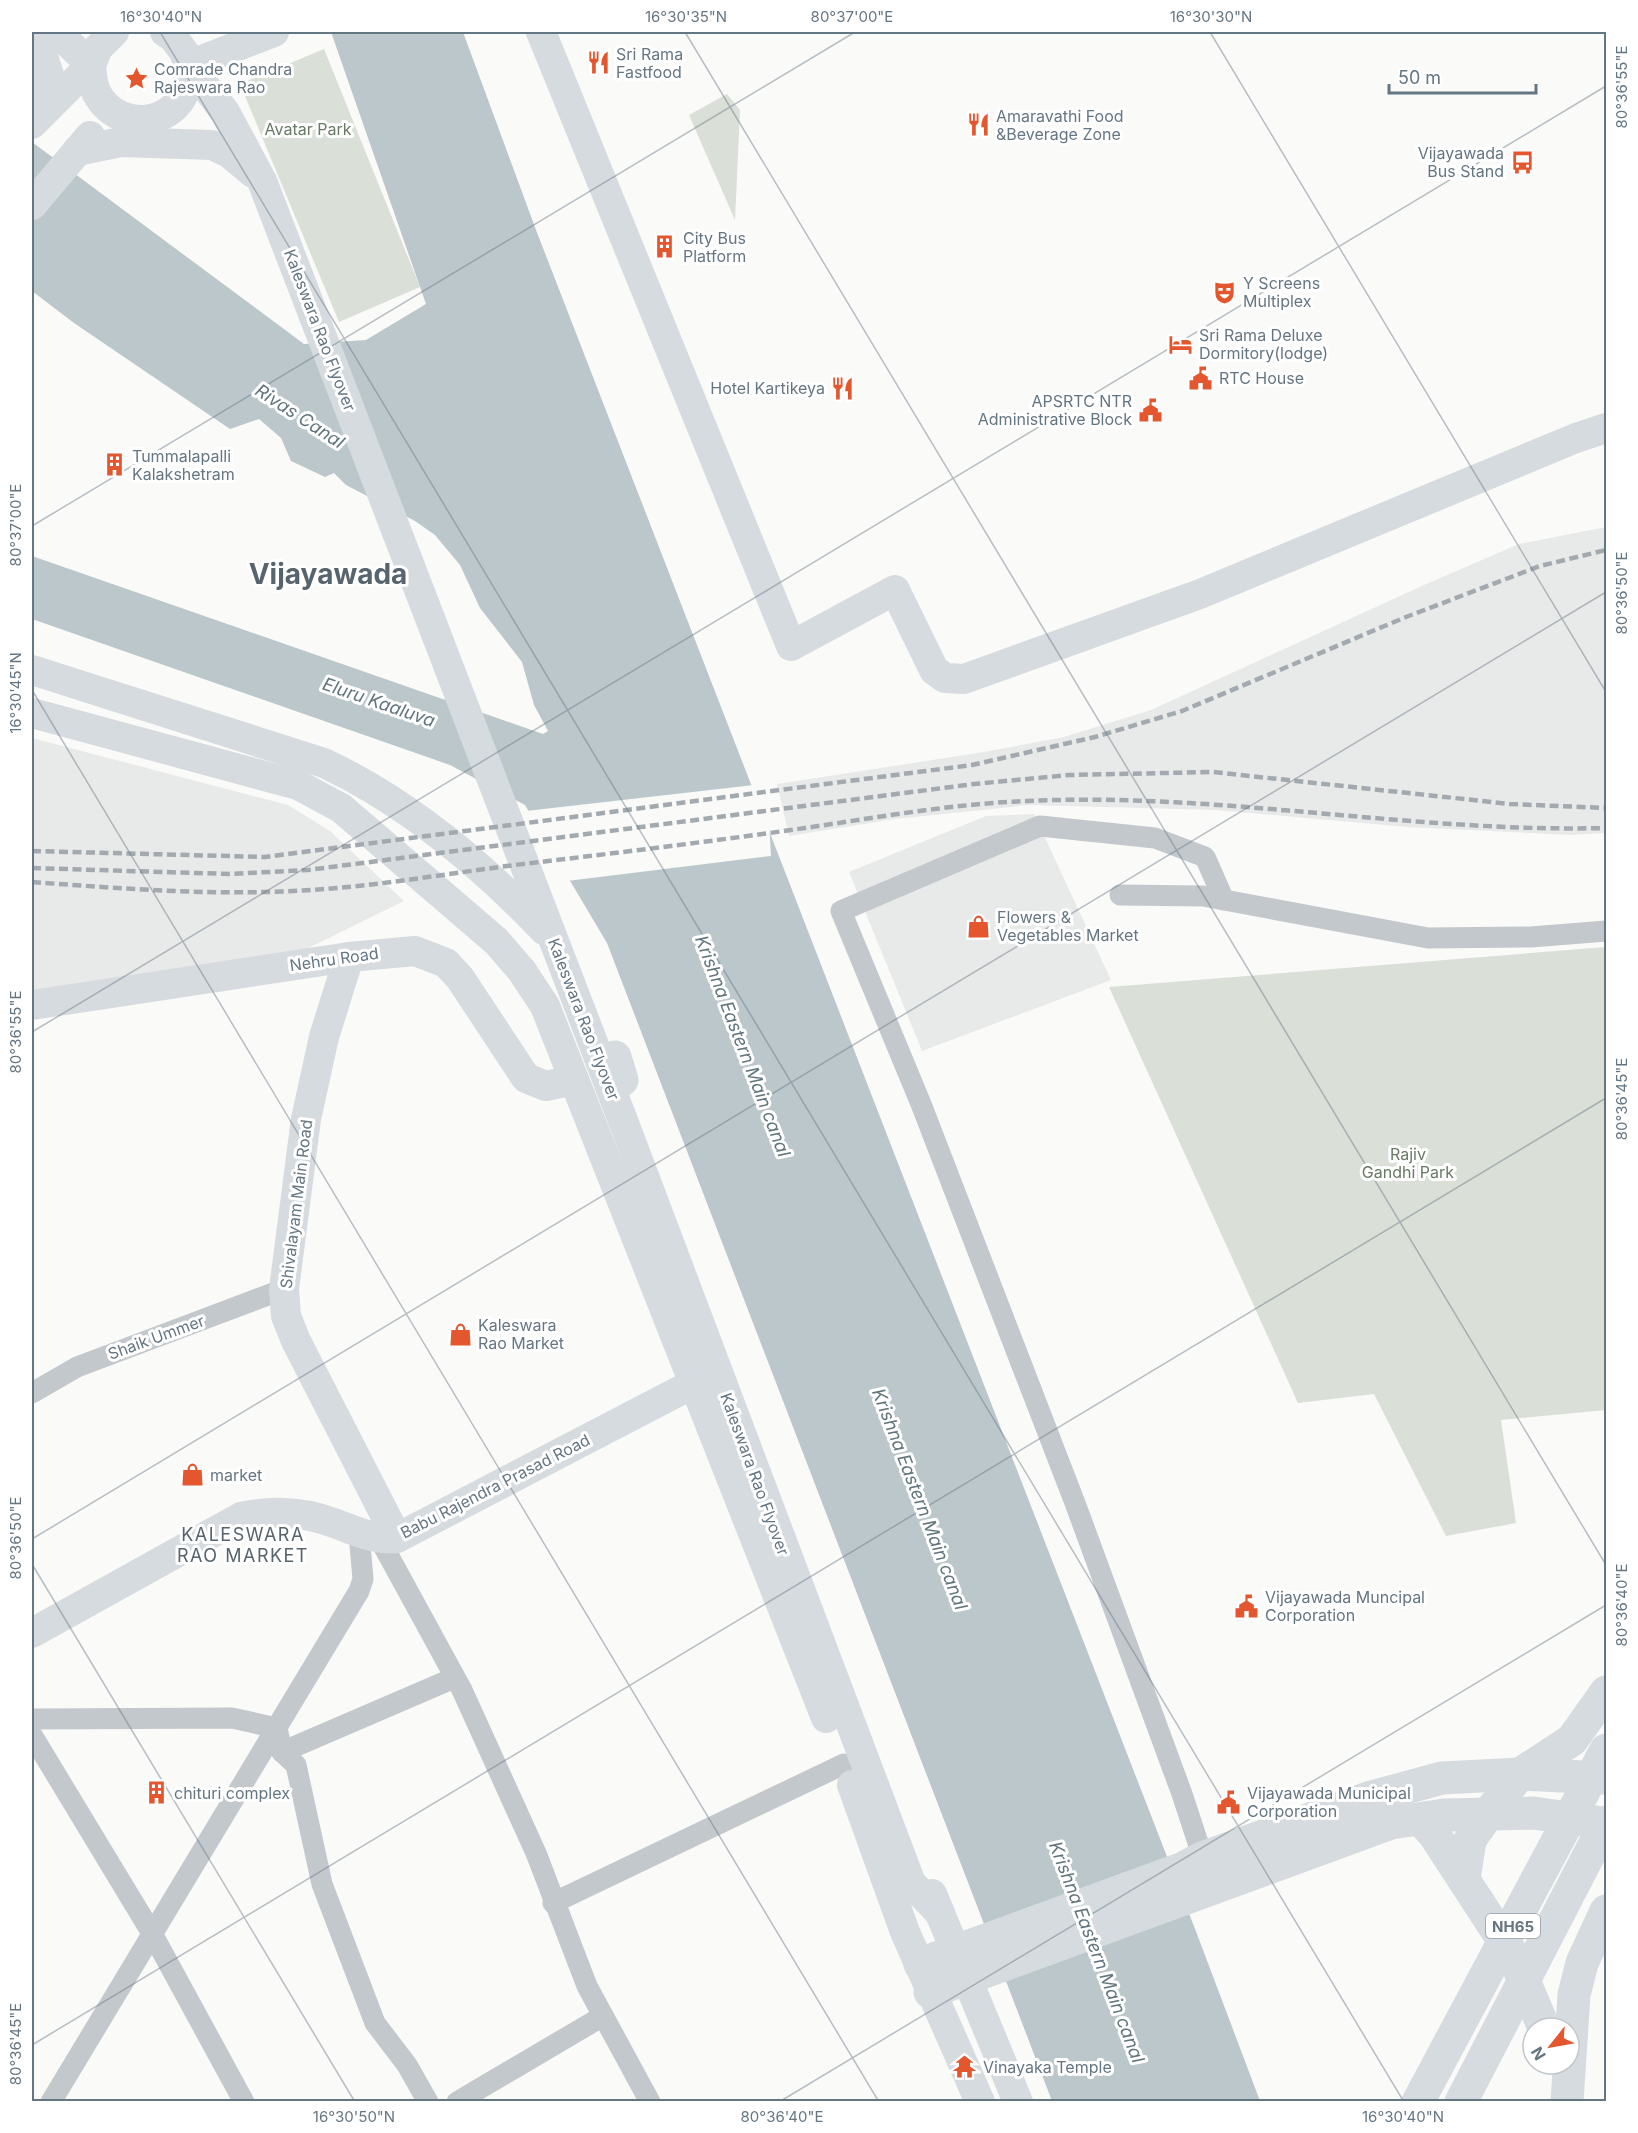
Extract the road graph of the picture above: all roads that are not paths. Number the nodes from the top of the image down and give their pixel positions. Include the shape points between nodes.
1 (35, 32) edge
2 (57, 32) edge
3 (114, 32) edge
4 (274, 32) edge
5 (541, 32) edge
6 (175, 33) edge
7 (237, 45) junction
8 (91, 65) junction
9 (189, 65) junction
10 (212, 94) junction
11 (41, 114) edge
12 (120, 115) junction
13 (82, 145) junction
14 (212, 145) junction
15 (262, 181) junction
16 (32, 205) edge
17 (1606, 428) edge
18 (32, 670) edge
19 (32, 713) edge
20 (1120, 895) dead end
21 (1224, 900) junction
22 (1606, 931) edge
23 (349, 957) junction
24 (32, 1005) edge
25 (574, 1080) junction
26 (284, 1289) junction
27 (730, 1367) junction
28 (692, 1383) junction
29 (32, 1393) edge
30 (379, 1537) junction
31 (32, 1633) edge
32 (454, 1678) junction
33 (1606, 1692) edge
34 (32, 1719) edge
35 (277, 1728) junction
36 (32, 1735) edge
37 (1606, 1750) edge
38 (282, 1752) junction
39 (844, 1764) junction
40 (1520, 1774) junction
41 (1606, 1778) edge
42 (1487, 1815) junction
43 (1420, 1819) junction
44 (1606, 1823) edge
45 (907, 1871) junction
46 (1197, 1877) junction
47 (1464, 1879) junction
48 (553, 1903) junction
49 (1606, 1911) edge
50 (940, 1913) junction
51 (905, 1932) junction
52 (153, 1935) junction
53 (973, 1960) junction
54 (925, 1978) junction
55 (603, 2016) junction
56 (1539, 2016) edge
57 (1550, 2076) edge
58 (1557, 2101) edge
59 (51, 2102) edge
60 (244, 2102) edge
61 (428, 2102) edge
62 (457, 2102) edge
63 (650, 2102) edge
64 (980, 2102) edge
65 (1018, 2102) edge
66 (1418, 2102) edge
67 (1461, 2102) edge

1 - 11 street via 49,75
2 - 8 street
3 - 8 street via 98,48
4 - 7 street
5 - 17 street via 791,646 895,590 934,670 945,678 964,679 1200,594
6 - 9 street, Kaleswara Rao Flyover
7 - 9 street
7 - 10 street via 221,58
8 - 11 street
8 - 12 street via 92,83 100,99
9 - 10 street, Kaleswara Rao Flyover
9 - 12 street via 186,88 176,106 158,118 142,121
10 - 15 street, Kaleswara Rao Flyover
12 - 13 street
12 - 14 street
13 - 14 street
13 - 16 street
14 - 15 street via 229,153
15 - 45 street, Kaleswara Rao Flyover
18 - 27 street via 324,763 368,783 424,823 515,900 564,952 583,983
19 - 25 street via 298,785 341,808 496,941 522,971 544,1006
20 - 21 street
21 - 22 street via 1428,938 1531,937
21 - 46 street via 1205,857 1155,838 1040,826 841,911 925,1115 1075,1503 1182,1794
23 - 24 street, Nehru Road
23 - 25 street, Nehru Road via 415,951 446,963 526,1077 546,1086
23 - 26 street, Shivalayam Main Road via 324,1037 306,1119
25 - 28 street
26 - 29 street, Shaik Ummer via 77,1366
26 - 30 street, Shivalayam Main Road via 286,1316
27 - 28 street, Babu Rajendra Prasad Road
27 - 50 street
28 - 30 street, Babu Rajendra Prasad Road
28 - 39 street
30 - 31 street via 299,1514 265,1512 241,1517
30 - 32 street
30 - 35 street via 359,1591
32 - 38 street
32 - 48 street via 536,1853
33 - 40 main road via 1572,1740
34 - 35 street via 232,1718
35 - 38 street
35 - 52 street
36 - 52 street
37 - 66 main road, NH65
38 - 61 street via 296,1765 322,1884 375,2023 407,2065
39 - 48 street
39 - 51 street
40 - 41 main road
40 - 42 main road
40 - 46 main road via 1442,1778 1403,1786
42 - 43 main road
42 - 44 main road via 1534,1813
42 - 47 main road via 1470,1840
43 - 46 main road via 1391,1823
43 - 47 main road
44 - 67 main road, NH65
45 - 50 street
45 - 51 street
46 - 53 main road
47 - 56 main road via 1514,1957
48 - 55 street
49 - 58 main road via 1582,1962
50 - 53 street
51 - 54 street
52 - 59 street
52 - 60 street
53 - 54 main road
53 - 65 street
54 - 64 street
55 - 62 street
55 - 63 street
57 - 58 main road

